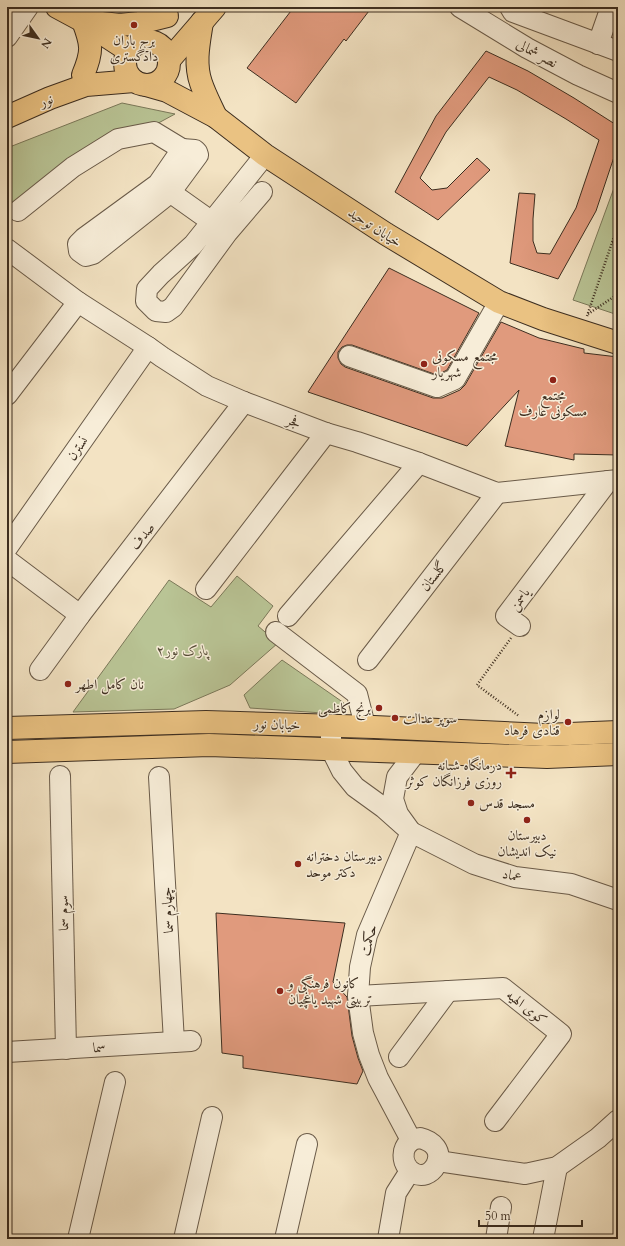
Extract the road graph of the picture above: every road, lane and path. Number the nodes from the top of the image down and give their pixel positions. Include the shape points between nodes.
1 (28, 7) edge
2 (57, 7) edge
3 (460, 7) edge
4 (612, 7) edge
5 (512, 10) edge
6 (171, 12) edge
7 (208, 14) edge
8 (83, 21) junction
9 (7, 37) edge
10 (148, 41) junction
11 (598, 44) junction
12 (618, 51) edge
13 (168, 66) junction
14 (134, 71) junction
15 (84, 80) junction
16 (618, 93) edge
17 (7, 102) edge
18 (7, 116) edge
19 (216, 117) junction
20 (265, 155) junction
21 (262, 192) dead end
22 (18, 211) dead end
23 (618, 225) edge
24 (219, 228) junction
25 (612, 242) junction
26 (618, 243) edge
27 (7, 248) edge
28 (618, 294) edge
29 (78, 302) junction
30 (499, 302) junction
31 (585, 323) junction
32 (618, 343) edge
33 (148, 347) junction
34 (349, 356) dead end
35 (7, 395) edge
36 (244, 402) junction
37 (326, 433) junction
38 (419, 463) junction
39 (613, 480) edge
40 (497, 493) junction
41 (7, 548) edge
42 (7, 560) edge
43 (206, 589) dead end
44 (80, 615) junction
45 (288, 616) dead end
46 (520, 626) joint
47 (276, 632) dead end
48 (368, 660) dead end
49 (40, 670) dead end
50 (520, 717) dead end
51 (331, 726) junction
52 (365, 726) junction
53 (7, 728) edge
54 (618, 732) edge
55 (331, 749) junction
56 (7, 752) edge
57 (416, 752) junction
58 (618, 754) edge
59 (60, 776) dead end
60 (160, 777) dead end
61 (411, 832) junction
62 (618, 900) edge
63 (448, 991) junction
64 (358, 996) junction
65 (182, 1042) joint
66 (66, 1049) junction
67 (7, 1052) edge
68 (399, 1057) dead end
69 (115, 1082) dead end
70 (212, 1117) dead end
71 (618, 1120) edge
72 (496, 1121) dead end
73 (411, 1140) junction
74 (307, 1144) dead end
75 (438, 1161) junction
76 (557, 1166) junction
77 (410, 1171) junction
78 (501, 1207) dead end
79 (78, 1239) edge
80 (184, 1239) edge
81 (285, 1239) edge
82 (388, 1239) edge
83 (496, 1239) edge
84 (543, 1239) edge

1 - 9 street
2 - 8 main road
3 - 16 street, نصر شمالی via 527,48
4 - 11 street
5 - 11 street
6 - 8 main road via 139,23 120,25
6 - 10 main road
7 - 13 main road
7 - 19 main road via 197,55 198,68 201,83
8 - 14 main road
8 - 15 main road via 91,50
10 - 13 main road via 159,44 168,54
10 - 14 main road via 132,47
11 - 12 street
13 - 14 main road via 162,80 154,84
13 - 19 main road
14 - 15 main road
14 - 19 main road, خیابان توحید
15 - 17 main road, نور via 20,96
15 - 18 main road, نور
19 - 20 main road, خیابان توحید
20 - 24 street
20 - 30 main road, خیابان توحید via 402,244
21 - 24 street
22 - 24 street via 73,167 118,139 154,132 182,149 164,188
23 - 25 path
25 - 26 path
25 - 31 path
27 - 29 street, فجر
28 - 31 path
29 - 33 street, فجر
29 - 35 street
30 - 31 main road, خیابان توحید via 543,319
30 - 34 street via 455,379 437,387
31 - 32 main road, خیابان توحید
33 - 36 street, فجر via 207,386
33 - 41 street, نسترن
36 - 37 street, فجر
36 - 44 street, صدف
37 - 38 street, فجر
37 - 43 street
38 - 40 street, فجر
38 - 45 street
39 - 40 street, فجر
39 - 46 street, یاسمن via 506,616
40 - 48 street, گلستان
42 - 44 street
44 - 49 street, صدف
46 - 50 path, یاسمن via 477,685
47 - 52 street via 357,694
51 - 52 main road, خیابان نور
51 - 53 main road, خیابان نور via 206,722
51 - 55 street
52 - 54 main road, خیابان نور via 545,736
55 - 56 main road, خیابان نور via 209,745
55 - 57 main road, خیابان نور
55 - 61 street via 342,771 355,787
57 - 58 main road, خیابان نور via 547,757
57 - 61 street via 397,777 393,799 398,814
59 - 66 street, سوم سما
60 - 65 street, چهارم سما
61 - 62 street, عماد via 474,864 515,877 571,884
61 - 64 street, حکمت via 367,935 360,967
63 - 64 street, کوی الهیه
63 - 68 street
63 - 72 street, کوی الهیه via 502,988 561,1034
64 - 73 street, حکمت via 369,1055 378,1078
65 - 66 street, سما
66 - 67 street, سما
69 - 79 street
70 - 80 street
71 - 76 street via 598,1138
73 - 75 street via 420,1138 434,1145 438,1152
73 - 77 street via 405,1147 403,1156
74 - 81 street
75 - 76 street via 525,1174
75 - 77 street via 428,1173 421,1175
76 - 84 street
77 - 82 street via 396,1193
78 - 83 street

